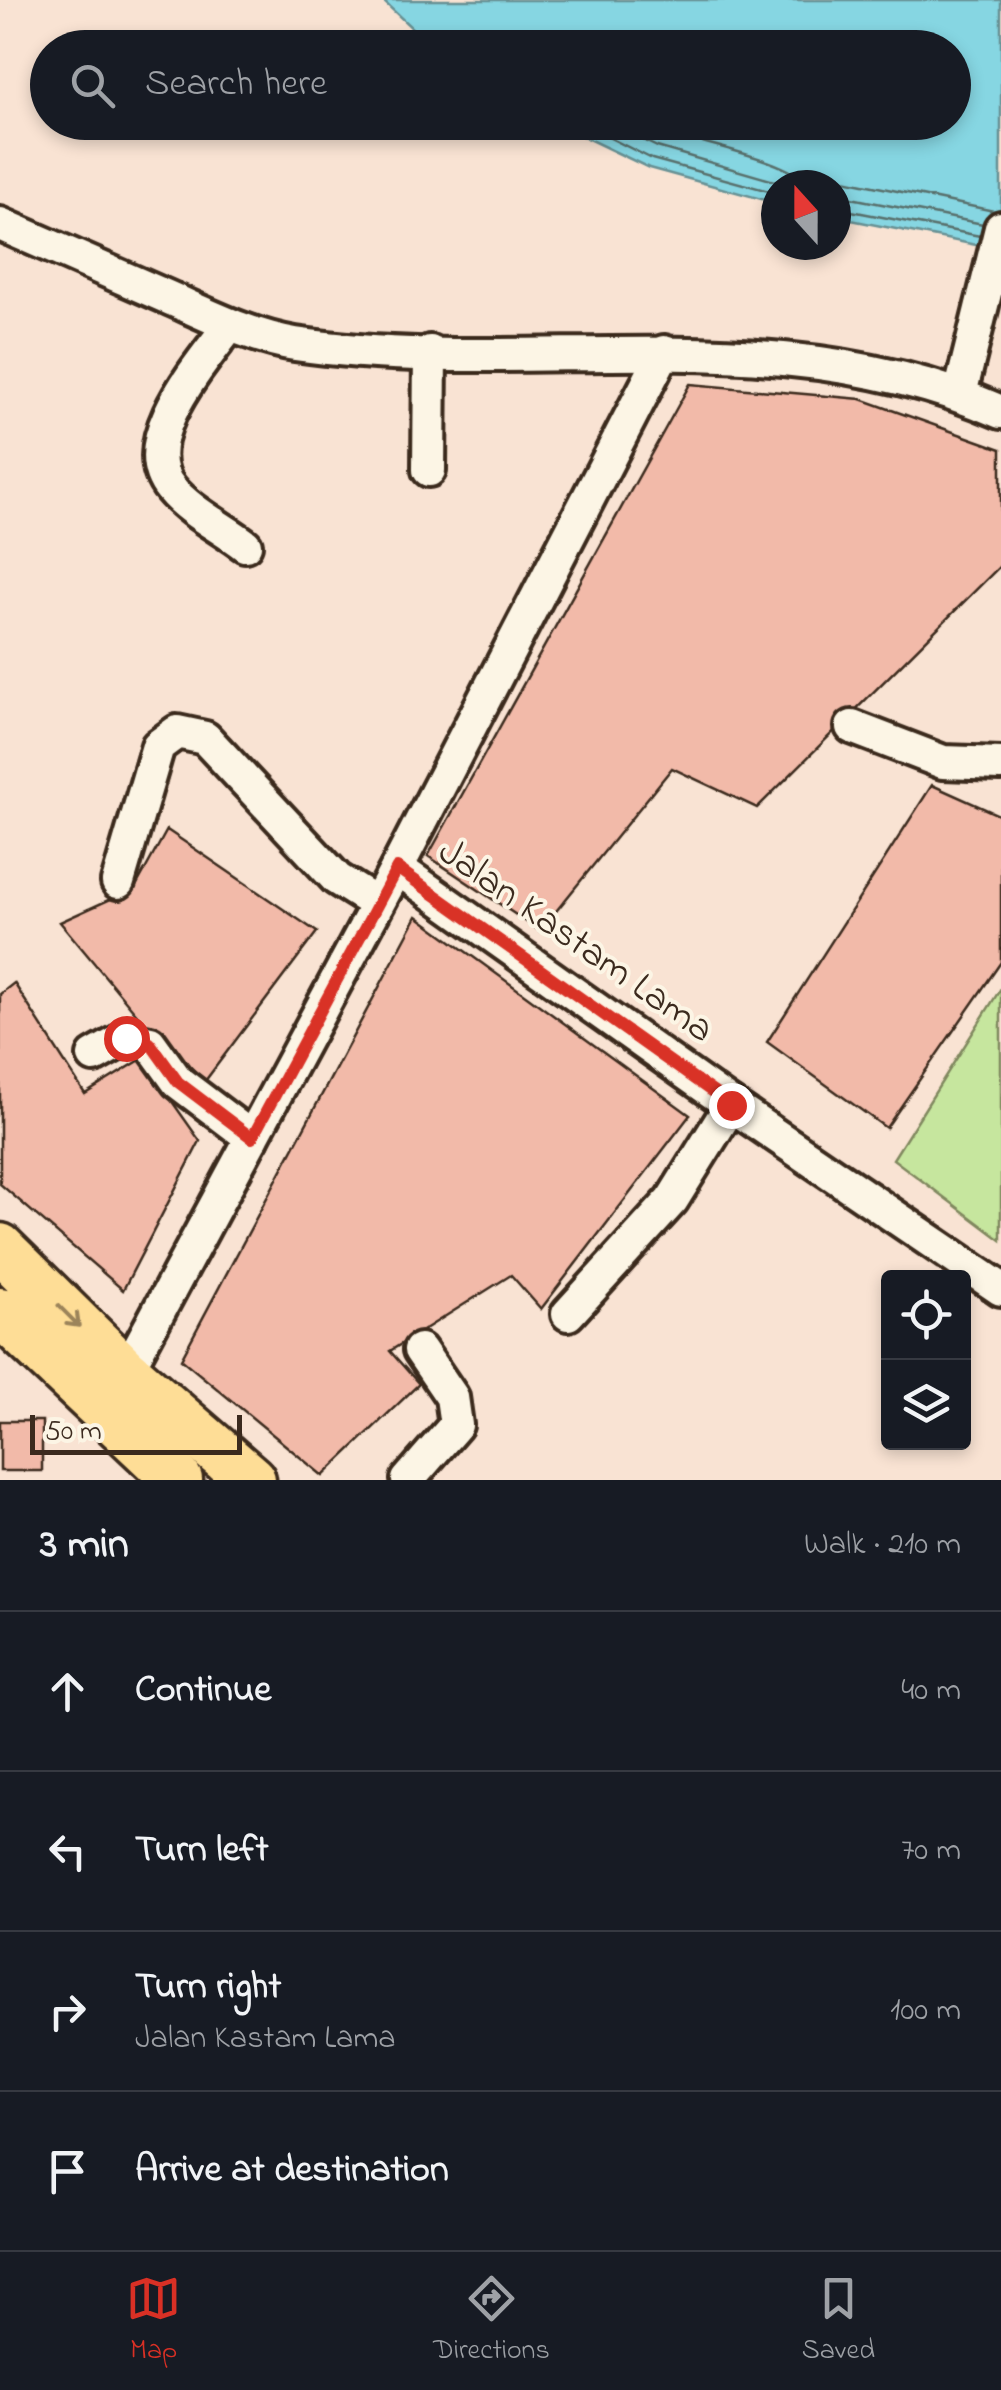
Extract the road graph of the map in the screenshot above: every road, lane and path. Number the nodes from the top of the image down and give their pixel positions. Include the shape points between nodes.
1 (0, 224) edge
2 (996, 243) edge
3 (230, 325) junction
4 (987, 349) edge
5 (430, 352) junction
6 (664, 352) junction
7 (960, 394) junction
8 (1001, 412) edge
9 (429, 470) dead end
10 (246, 545) dead end
11 (852, 727) dead end
12 (1001, 764) edge
13 (397, 868) junction
14 (118, 882) dead end
15 (377, 904) junction
16 (94, 1056) dead end
17 (731, 1105) junction
18 (252, 1138) junction
19 (0, 1248) edge
20 (1001, 1289) edge
21 (0, 1312) edge
22 (568, 1314) dead end
23 (420, 1350) dead end
24 (126, 1372) junction
25 (178, 1480) edge
26 (251, 1480) edge
27 (408, 1480) edge

1 - 3 street
2 - 4 street
3 - 5 street via 289,343
3 - 10 street via 172,405 158,453 170,489
4 - 7 street
5 - 6 street
5 - 9 street
6 - 7 street via 826,361
6 - 13 street
7 - 8 street
11 - 12 street via 943,762
13 - 15 street
13 - 17 street, Jalan Kastam Lama
14 - 15 street via 158,746 177,732 191,733 205,738 337,880
15 - 18 street
16 - 18 street via 126,1038 150,1043 178,1082
17 - 20 street, Jalan Kastam Lama
17 - 22 street via 672,1200
18 - 24 street
19 -> 24 highway
21 - 25 highway
23 - 27 street via 452,1396 456,1425
24 - 26 highway

